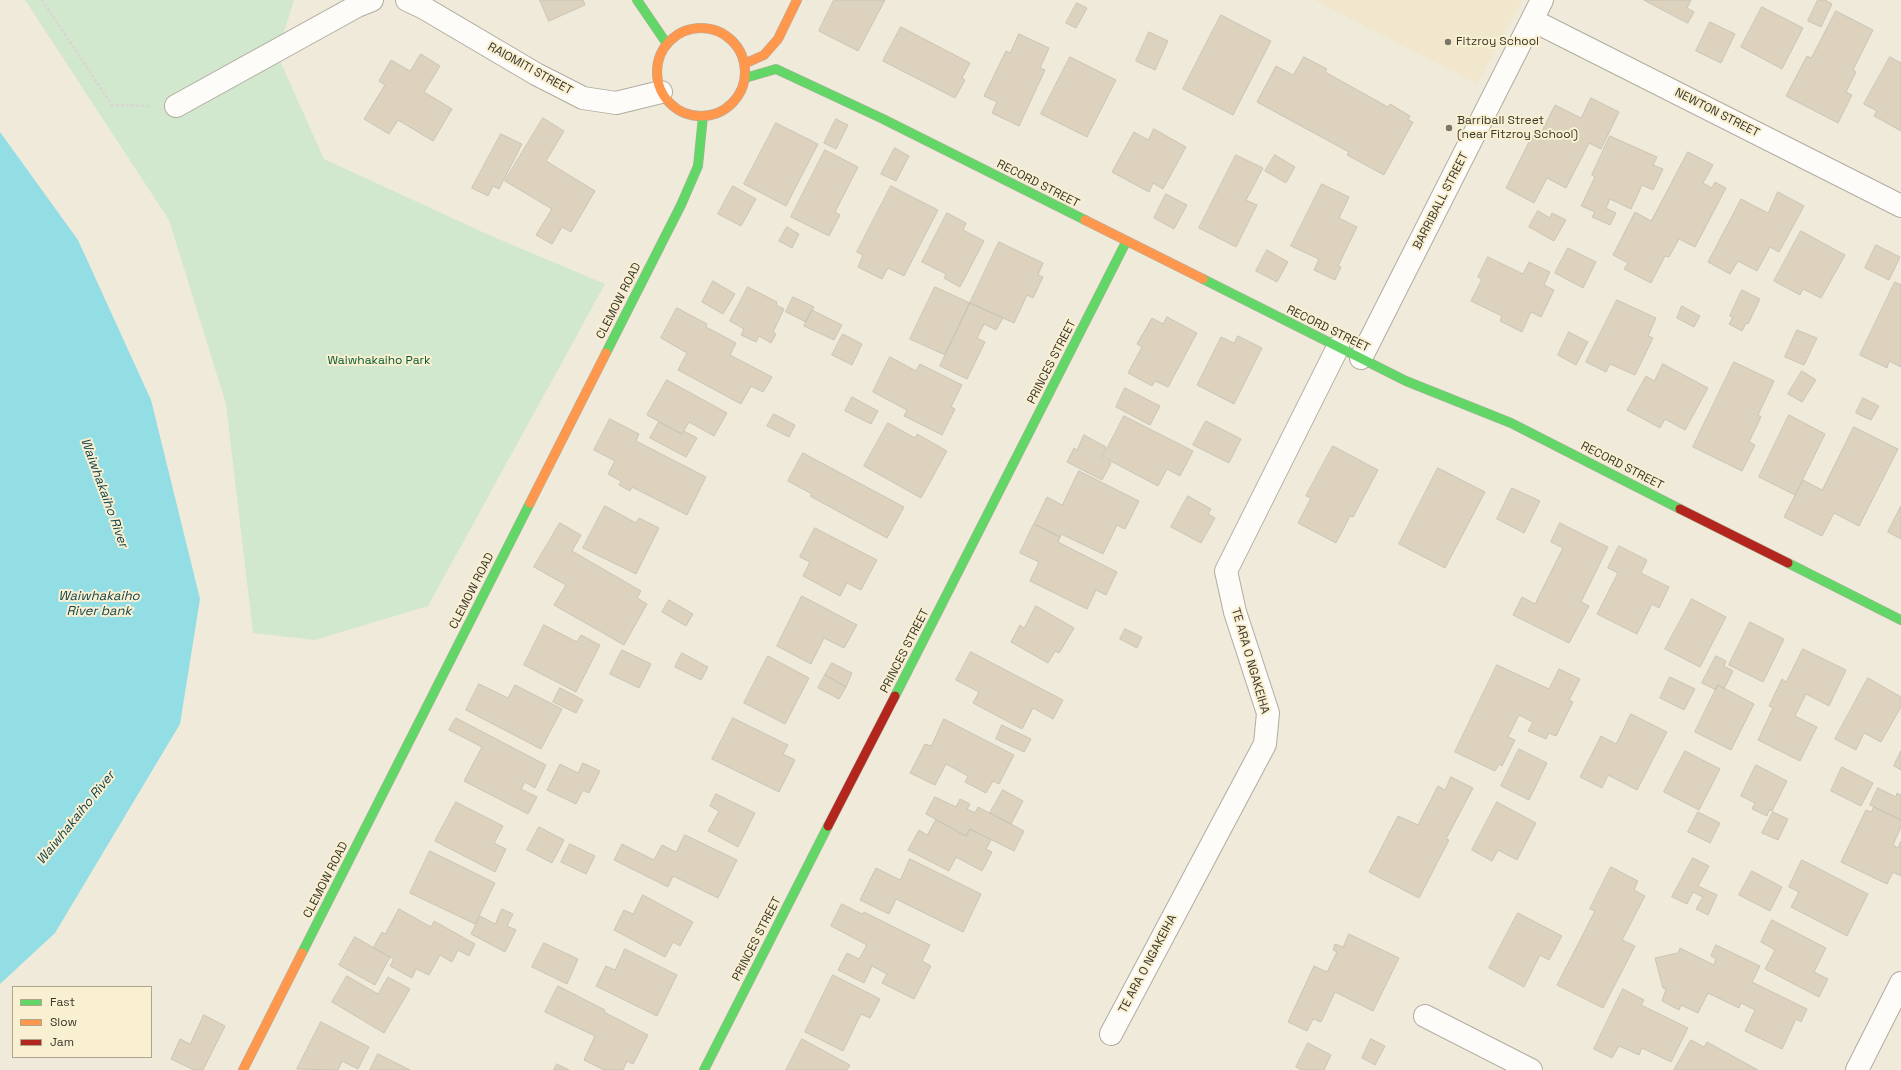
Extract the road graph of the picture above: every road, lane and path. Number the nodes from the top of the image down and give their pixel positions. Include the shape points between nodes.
1 (42, 0) edge
2 (372, 0) edge
3 (407, 0) edge
4 (636, 0) edge
5 (798, 0) edge
6 (1542, 0) edge
7 (1532, 20) junction
8 (668, 44) junction
9 (744, 64) junction
10 (745, 78) junction
11 (661, 92) junction
12 (176, 106) joint
13 (703, 116) junction
14 (1901, 206) edge
15 (1126, 242) junction
16 (1338, 347) junction
17 (1361, 358) junction
18 (1901, 620) edge
19 (1901, 983) edge
20 (1425, 1016) dead end
21 (1111, 1034) dead end
22 (243, 1070) edge
23 (704, 1070) edge
24 (1531, 1070) edge
25 (1857, 1070) edge

1 - 12 path via 112,105
2 - 12 street
3 - 11 street, RAIOMITI STREET via 583,98 616,103
4 - 8 street
5 - 9 street via 778,39 764,55
6 - 7 street, BARRIBALL STREET
7 - 14 street, NEWTON STREET
7 - 17 street, BARRIBALL STREET
8 - 9 street via 679,34 692,29 706,28 720,32 731,40 740,51
8 - 11 street via 661,54 658,66
9 - 10 street
10 - 13 street via 735,100 725,108
10 - 15 street, RECORD STREET via 776,69 882,118
11 - 13 street via 678,109
13 - 22 street, CLEMOW ROAD via 698,166 681,205
15 - 16 street, RECORD STREET
15 - 23 street, PRINCES STREET
16 - 17 street, RECORD STREET
16 - 21 street, TE ARA O NGAKEIHA via 1226,571 1235,612 1268,713 1265,744
17 - 18 street, RECORD STREET via 1406,381 1511,423
19 - 25 street
20 - 24 street

